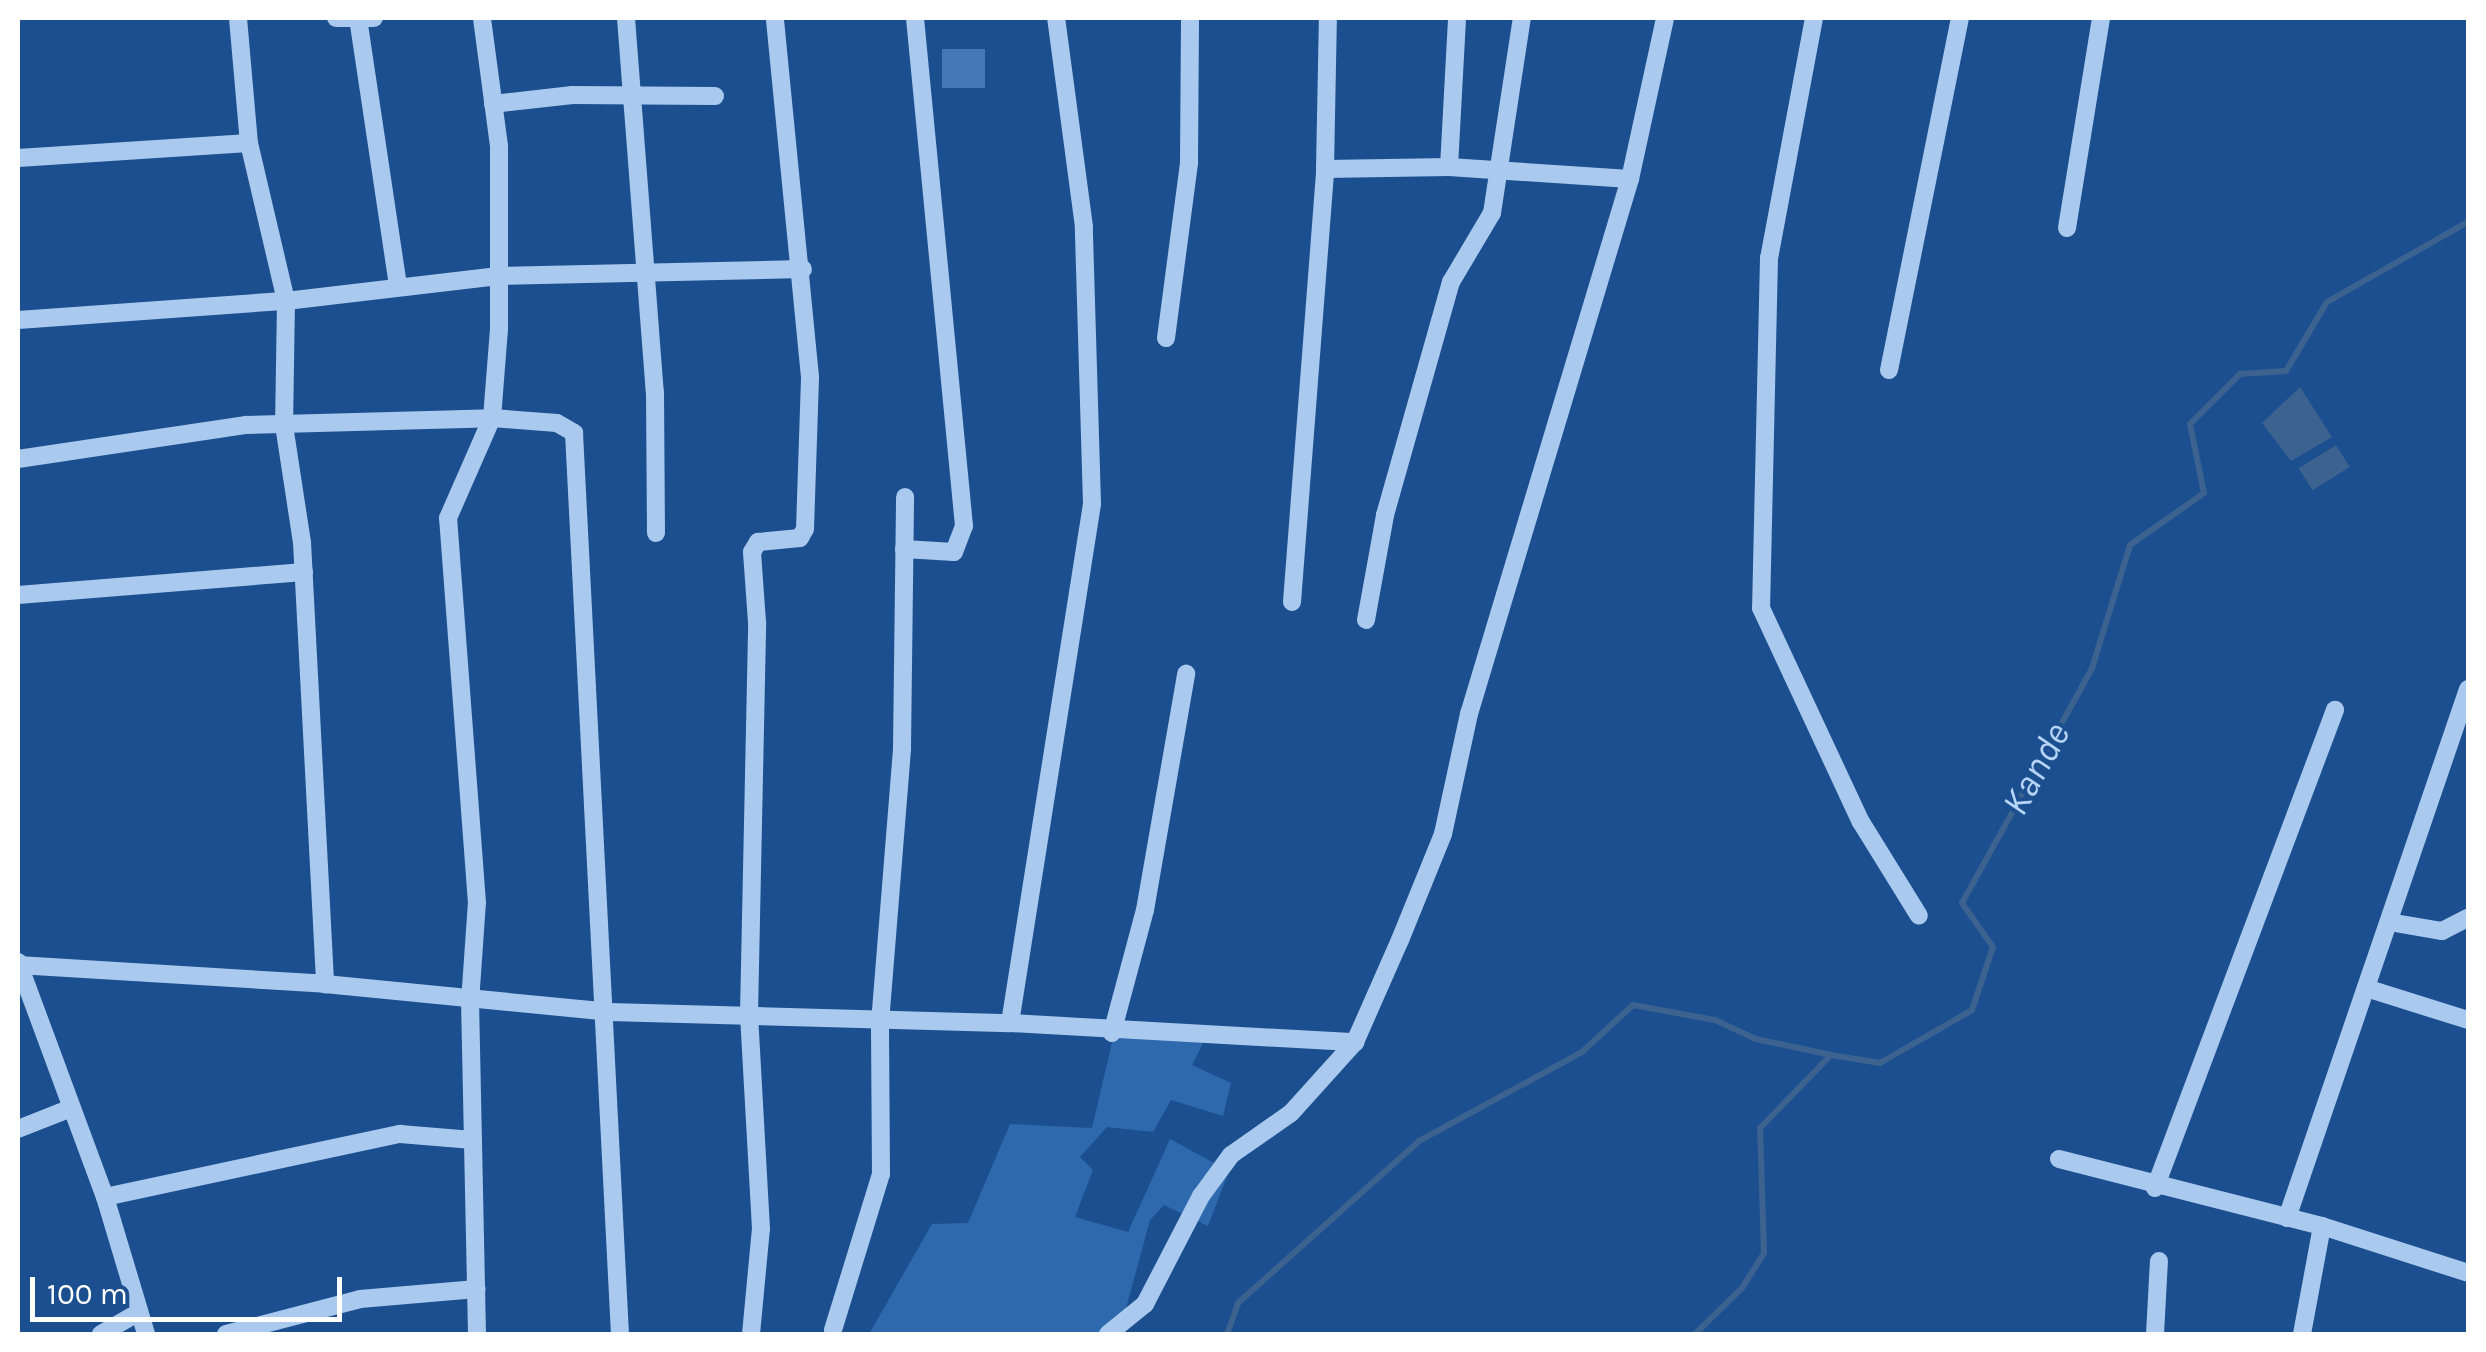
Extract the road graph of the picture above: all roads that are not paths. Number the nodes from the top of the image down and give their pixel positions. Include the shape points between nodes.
1 (238, 18) edge
2 (336, 18) edge
3 (363, 18) edge
4 (482, 18) edge
5 (626, 18) edge
6 (775, 18) edge
7 (915, 18) edge
8 (1056, 18) edge
9 (1190, 18) edge
10 (1328, 18) edge
11 (1457, 18) edge
12 (1522, 18) edge
13 (1665, 18) edge
14 (1814, 18) edge
15 (1960, 18) edge
16 (2101, 18) edge
17 (715, 96) dead end
18 (637, 99) junction
19 (493, 104) junction
20 (250, 142) junction
21 (18, 158) edge
22 (1449, 167) junction
23 (1500, 169) junction
24 (1325, 170) junction
25 (1630, 179) junction
26 (2067, 228) dead end
27 (803, 269) junction
28 (648, 273) junction
29 (499, 276) junction
30 (398, 287) junction
31 (286, 302) junction
32 (18, 320) edge
33 (1166, 338) dead end
34 (1889, 370) dead end
35 (492, 418) junction
36 (284, 424) junction
37 (18, 459) edge
38 (904, 498) dead end
39 (656, 533) dead end
40 (904, 550) junction
41 (304, 572) junction
42 (18, 595) edge
43 (1292, 602) dead end
44 (1366, 620) dead end
45 (1186, 674) dead end
46 (2468, 689) edge
47 (2335, 710) dead end
48 (1920, 916) dead end
49 (2468, 918) edge
50 (2389, 922) junction
51 (18, 964) edge
52 (325, 984) junction
53 (2366, 988) junction
54 (470, 1002) junction
55 (608, 1012) junction
56 (749, 1014) junction
57 (2468, 1020) edge
58 (1010, 1022) junction
59 (880, 1023) junction
60 (1112, 1033) junction
61 (1355, 1042) junction
62 (71, 1108) junction
63 (18, 1130) edge
64 (473, 1140) junction
65 (2059, 1159) dead end
66 (2155, 1188) junction
67 (105, 1197) junction
68 (2287, 1218) junction
69 (2322, 1226) junction
70 (2159, 1262) dead end
71 (2468, 1273) edge
72 (476, 1289) junction
73 (138, 1312) junction
74 (832, 1330) dead end
75 (101, 1334) edge
76 (146, 1334) edge
77 (226, 1334) edge
78 (478, 1334) edge
79 (620, 1334) edge
80 (752, 1334) edge
81 (1108, 1334) edge
82 (2156, 1334) edge
83 (2302, 1334) edge

1 - 20 street
2 - 3 street
3 - 30 street
4 - 19 street
5 - 18 street
6 - 27 street
7 - 40 street via 964,526 954,552
8 - 58 street via 1084,228 1092,504
9 - 33 street via 1189,164
10 - 24 street
11 - 22 street
12 - 23 street
13 - 25 street
14 - 48 street via 1769,258 1761,608 1862,822
15 - 34 street
16 - 26 street
17 - 18 street
18 - 19 street via 572,95
18 - 28 street
19 - 29 street
20 - 21 street
20 - 31 street
22 - 23 street
22 - 24 street
23 - 25 street
23 - 44 street via 1488,226 1450,282 1385,515
24 - 43 street
25 - 61 street via 1469,714 1444,834
27 - 28 street
27 - 56 street via 810,377 807,522 800,538 758,542 752,552 757,622
28 - 29 street
28 - 39 street
29 - 30 street
29 - 35 street
30 - 31 street
31 - 32 street
31 - 36 street
35 - 36 street
35 - 54 street via 448,518 477,903
35 - 55 street via 558,423 578,440
36 - 37 street
36 - 41 street
38 - 40 street
40 - 59 street via 902,748
41 - 42 street
41 - 52 street
45 - 60 street via 1156,858
46 - 50 street
47 - 66 street
49 - 50 street via 2442,931
50 - 53 street
51 - 52 street
51 - 62 street
52 - 54 street
53 - 57 street
53 - 68 street
54 - 55 street
54 - 64 street
55 - 56 street
55 - 79 street
56 - 59 street
56 - 80 street via 761,1229
58 - 59 street
58 - 60 street
59 - 74 street via 881,1174
60 - 61 street via 1213,1031
61 - 81 street via 1292,1113 1231,1155 1201,1196 1145,1304
62 - 63 street
62 - 67 street
64 - 67 street via 400,1134
64 - 72 street
65 - 66 street
66 - 68 street
67 - 73 street
68 - 69 street
69 - 71 street
69 - 83 street
70 - 82 street
72 - 77 street via 360,1300
72 - 78 street
73 - 75 street
73 - 76 street

